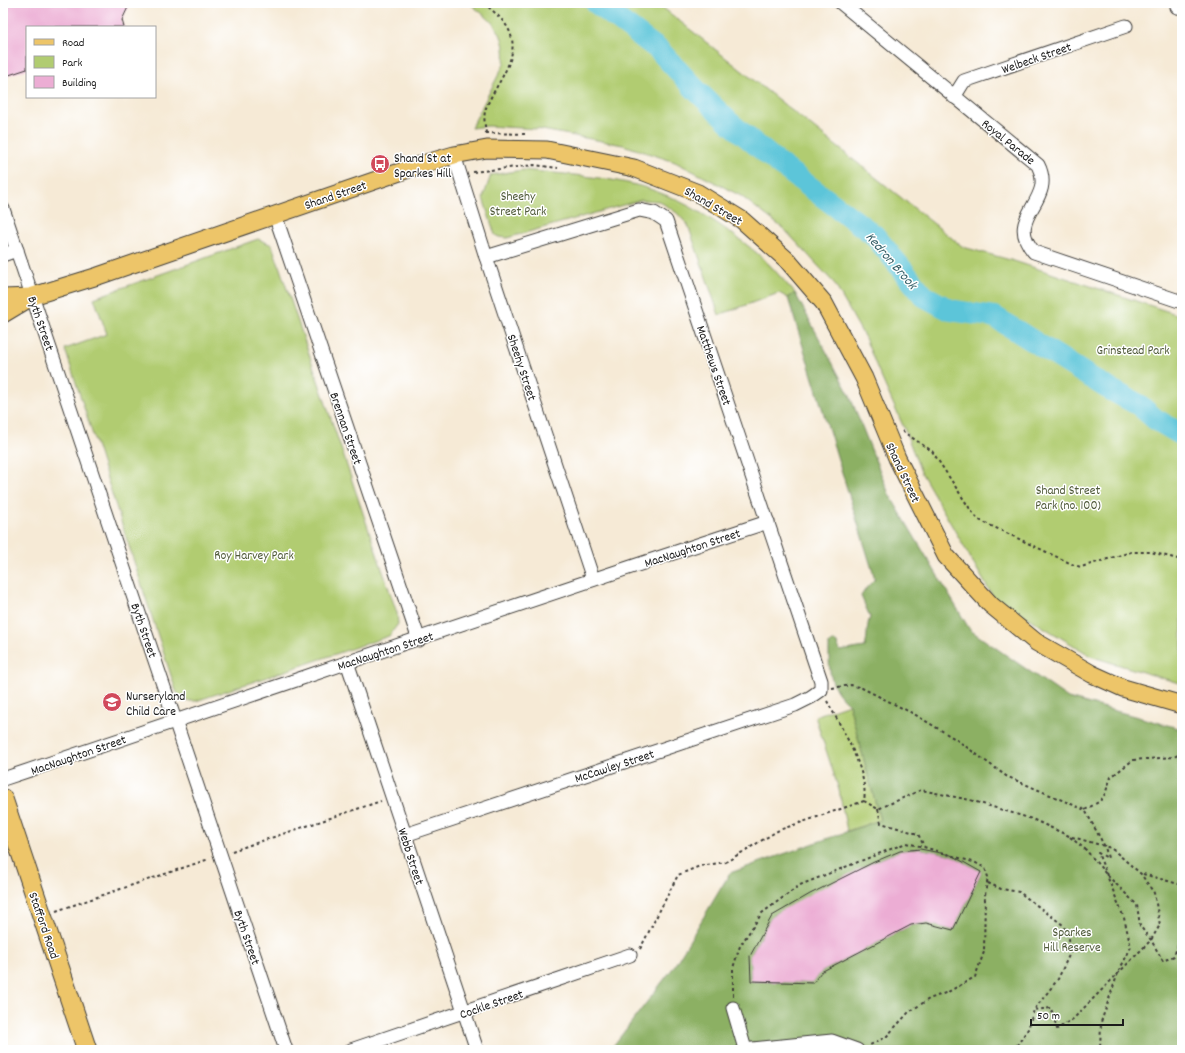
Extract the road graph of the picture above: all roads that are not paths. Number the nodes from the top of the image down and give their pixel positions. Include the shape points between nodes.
1 (841, 3) edge
2 (1126, 26) dead end
3 (954, 97) junction
4 (454, 155) junction
5 (3, 210) edge
6 (275, 215) junction
7 (17, 250) junction
8 (3, 255) edge
9 (486, 257) junction
10 (33, 296) junction
11 (3, 298) edge
12 (1182, 302) edge
13 (3, 314) edge
14 (768, 522) junction
15 (593, 579) junction
16 (419, 640) junction
17 (347, 662) junction
18 (821, 690) joint
19 (1182, 705) edge
20 (176, 722) junction
21 (3, 779) edge
22 (3, 799) edge
23 (404, 835) junction
24 (630, 955) road end
25 (733, 1008) road end
26 (464, 1012) junction
27 (862, 1048) edge
28 (744, 1049) edge
29 (87, 1050) edge
30 (286, 1050) edge
31 (351, 1050) edge
32 (477, 1050) edge

1 - 3 street, Royal Parade
2 - 3 street, Welbeck Street via 964,81
3 - 12 street, Royal Parade via 1038,165 1043,174 1043,187 1024,227 1027,244 1034,252
4 - 6 main road, Shand Street
4 - 9 street, Sheehy Street
4 - 19 main road, Shand Street via 487,149 538,149 615,163 698,193 742,220 787,260 824,302 864,378 903,471 946,556 991,605 1036,642 1092,674 1123,688
5 - 7 street, Byth Street
6 - 10 main road, Shand Street
6 - 16 street, Brennan Street
7 - 8 street
7 - 10 street, Byth Street
9 - 14 street, Matthews Street via 639,210 654,213 666,221
9 - 15 street, Sheehy Street
10 - 11 main road, Shand Street
10 - 13 main road, Shand Street
10 - 20 street, Byth Street
14 - 15 street, MacNaughton Street
14 - 18 street, Matthews Street via 821,680
15 - 16 street, MacNaughton Street
16 - 17 street, MacNaughton Street
17 - 20 street, MacNaughton Street
17 - 23 street, Webb Street
18 - 23 street, McCawley Street via 795,705
20 - 21 street, MacNaughton Street
20 - 30 street, Byth Street
22 - 29 highway, Stafford Road
23 - 26 street, Webb Street
24 - 26 street, Cockle Street
25 - 28 street
26 - 31 street, Cockle Street
26 - 32 street, Webb Street
27 - 28 street via 832,1041

